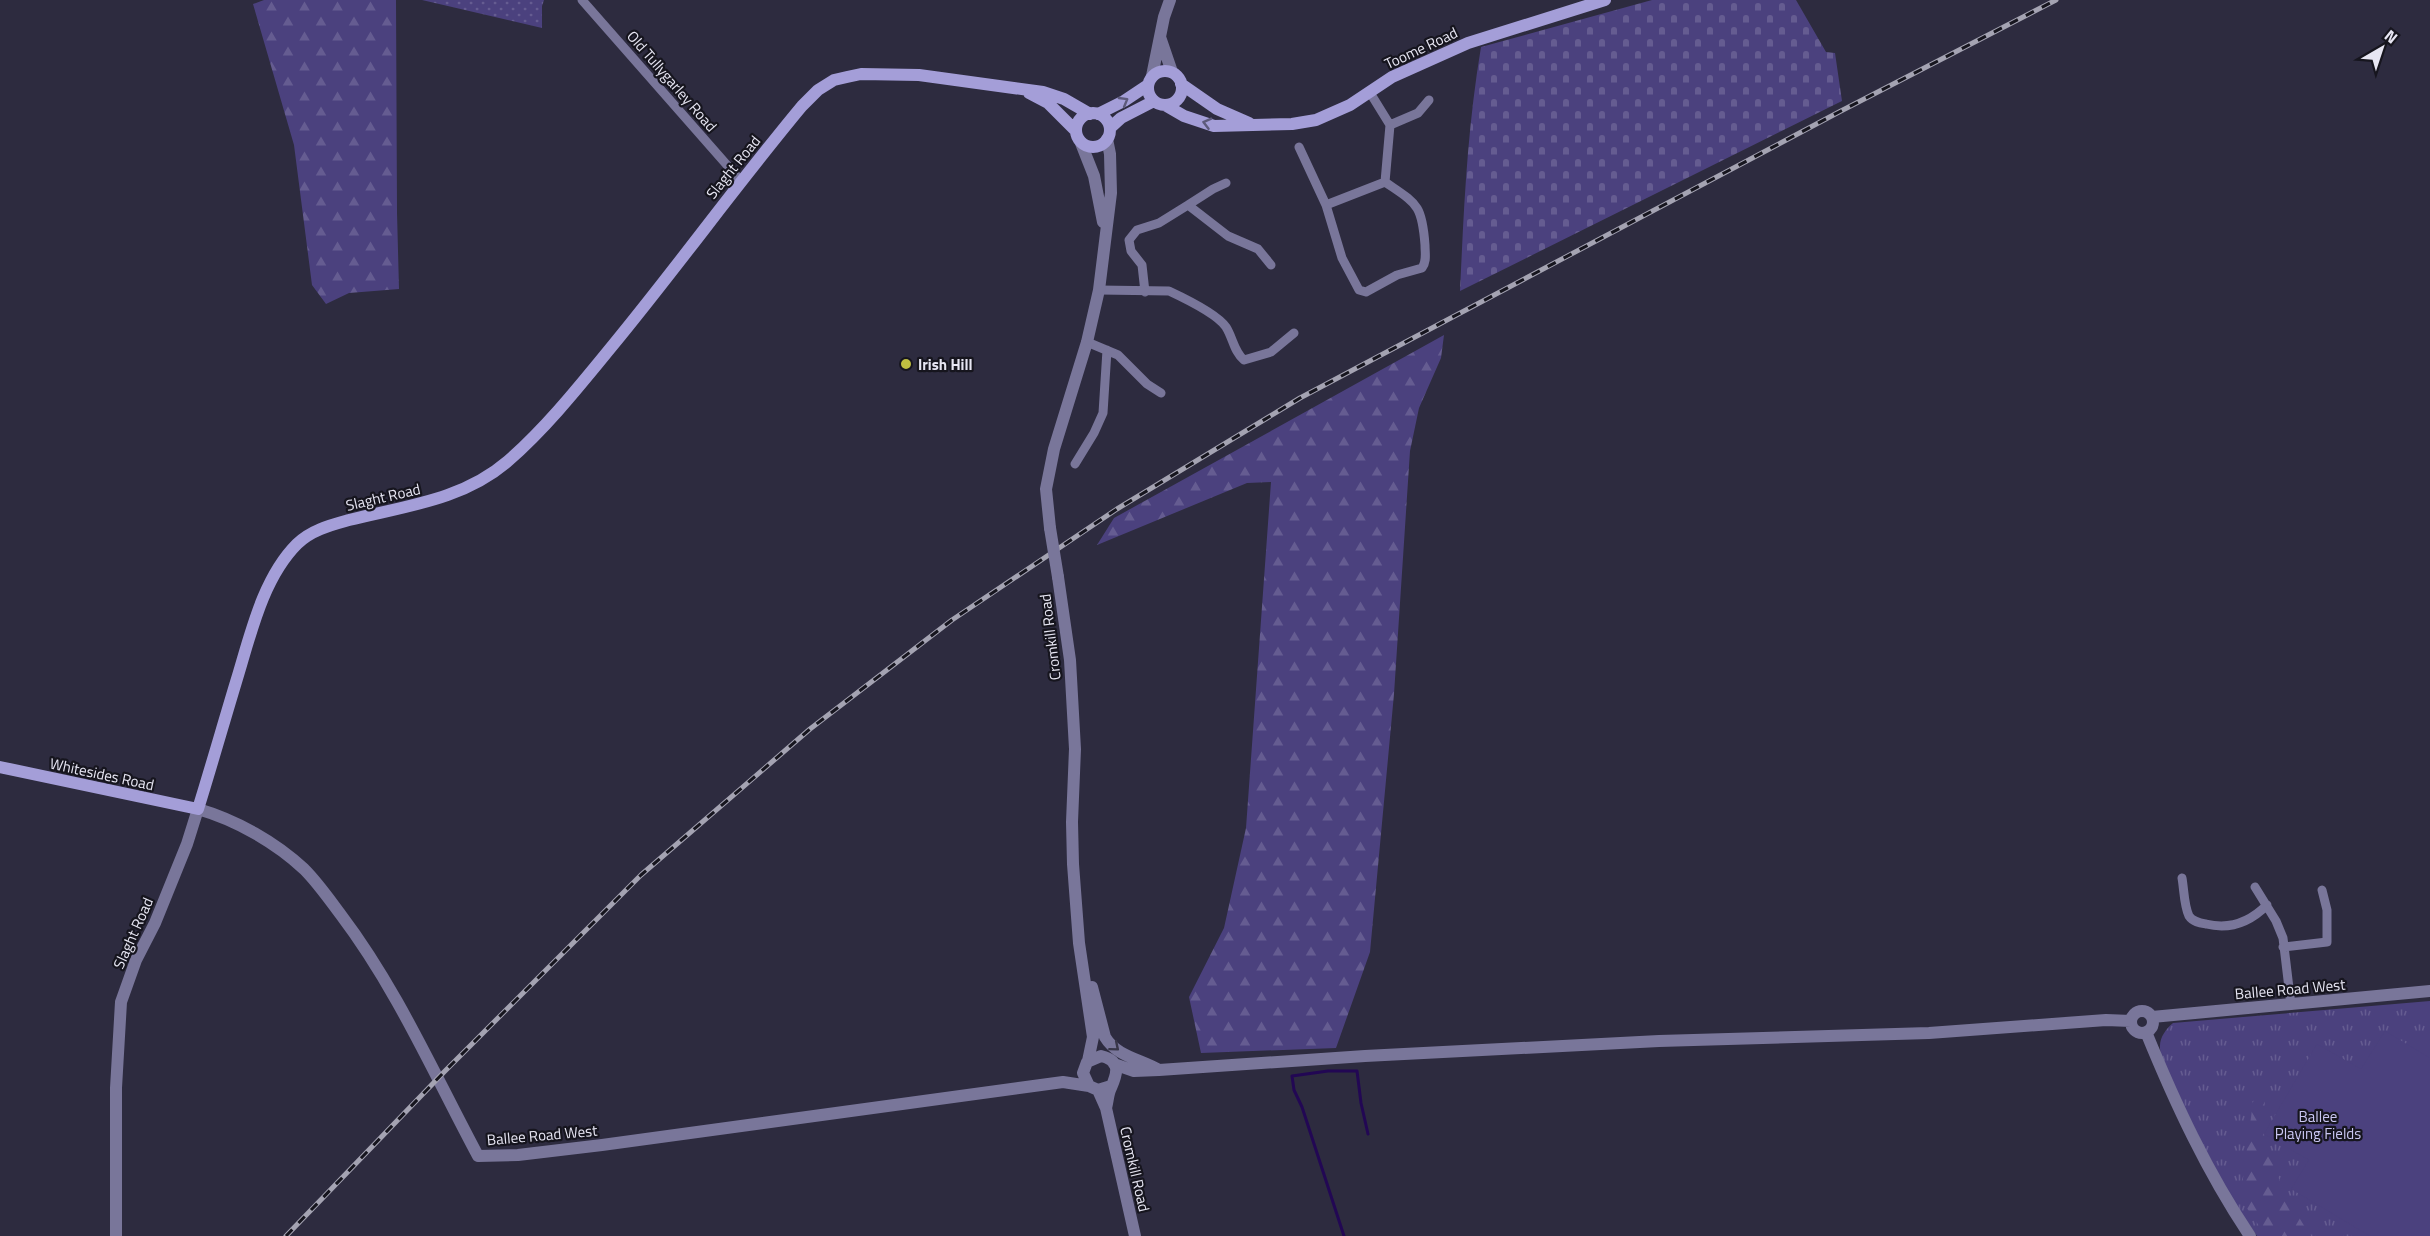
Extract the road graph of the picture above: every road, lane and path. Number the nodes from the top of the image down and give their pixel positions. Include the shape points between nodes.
1 (582, 0) edge
2 (1170, 0) edge
3 (1605, 0) edge
4 (1160, 37) junction
5 (1172, 72) junction
6 (1150, 80) junction
7 (1181, 84) junction
8 (1020, 88) junction
9 (1369, 91) junction
10 (1429, 100) dead end
11 (1160, 103) junction
12 (1094, 114) junction
13 (1253, 124) junction
14 (1390, 125) junction
15 (1108, 133) junction
16 (1078, 137) junction
17 (1299, 147) dead end
18 (741, 181) junction
19 (1385, 182) junction
20 (1226, 183) dead end
21 (1188, 205) junction
22 (1326, 206) junction
23 (1105, 242) junction
24 (1271, 265) dead end
25 (1099, 290) junction
26 (1144, 292) junction
27 (1293, 333) dead end
28 (1087, 342) junction
29 (1107, 351) junction
30 (1161, 393) dead end
31 (1075, 464) dead end
32 (0, 767) edge
33 (198, 809) junction
34 (2182, 878) dead end
35 (2255, 886) dead end
36 (2322, 890) dead end
37 (2266, 905) junction
38 (2283, 947) junction
39 (1080, 956) junction
40 (2430, 991) edge
41 (2291, 1005) junction
42 (2152, 1017) junction
43 (2132, 1021) junction
44 (2146, 1032) junction
45 (1093, 1037) junction
46 (1110, 1061) junction
47 (1086, 1065) junction
48 (1159, 1070) junction
49 (1134, 1071) junction
50 (1063, 1082) junction
51 (1113, 1083) junction
52 (1093, 1088) junction
53 (1106, 1108) junction
54 (116, 1236) edge
55 (1135, 1236) edge
56 (2250, 1236) edge

1 - 18 street, Old Tullygarley Road
2 - 4 street
3 - 9 main road, Toome Road via 1468,43
4 - 5 street
4 - 6 street
5 - 6 main road via 1160,71
5 - 7 main road
6 - 11 main road via 1148,93
12 -> 6 main road via 1124,101
7 - 11 main road via 1178,98
7 - 13 main road, Toome Road via 1217,109
8 - 12 main road, Slaght Road via 1053,94
8 - 16 main road, Slaght Road via 1048,104
8 - 18 main road, Slaght Road via 919,75 861,74 834,80 802,106
9 - 13 main road, Toome Road via 1350,105 1316,120
9 - 14 street
10 - 14 street via 1418,113
13 -> 11 main road, Toome Road via 1214,126
11 - 15 main road via 1121,118
12 - 15 main road via 1104,118
12 - 16 main road via 1081,118
14 - 19 street
15 - 16 main road via 1102,145 1093,147
15 - 23 street, Cromkill Road via 1111,193
16 - 23 street, Cromkill Road via 1098,192
17 - 22 street
18 - 33 main road, Slaght Road via 644,308 510,460 490,476 451,495 326,527 306,536 291,551 272,579 260,610
19 - 22 street
19 - 22 street via 1412,200 1421,213 1425,262 1419,270 1397,275 1369,291 1359,290 1353,281
20 - 21 street
21 - 24 street via 1228,236 1258,249
21 - 26 street via 1131,236 1129,247 1142,265
23 - 25 street, Cromkill Road
25 - 26 street
25 - 28 street, Cromkill Road
26 - 27 street via 1169,291 1216,319 1225,326 1244,360 1270,352
28 - 29 street
28 - 39 street, Cromkill Road, bridge via 1054,448 1046,489 1070,660 1075,749 1073,864
29 - 30 street via 1118,355
29 - 31 street via 1103,413
32 - 33 main road, Whitesides Road
33 - 50 street, Ballee Road West via 232,821 265,840 314,880 366,948 390,987 478,1156 602,1145
33 - 54 street, Slaght Road via 122,1002 116,1088
34 - 37 street via 2189,915 2198,922 2223,927 2237,925
35 - 37 street
36 - 38 street via 2327,910 2327,942
37 - 38 street via 2281,932
38 - 41 street
39 - 45 street, Cromkill Road
39 -> 48 street via 1087,966 1109,1043
40 - 41 street, Ballee Road West
41 - 42 street, Ballee Road West
42 - 43 street via 2140,1011
42 - 44 street via 2153,1024
43 - 44 street via 2136,1030
43 - 48 street via 1929,1033 1470,1050
44 - 56 street via 2206,1164
45 - 46 street, Cromkill Road
45 - 47 street, Cromkill Road
46 - 47 street via 1096,1057
46 - 49 street
46 - 51 street via 1117,1074
47 - 50 street, Ballee Road West
47 - 52 street via 1084,1078
48 - 49 street
49 - 51 street
50 - 52 street, Ballee Road West
51 - 52 street
51 - 53 street, Cromkill Road
52 - 53 street, Cromkill Road
53 - 55 street, Cromkill Road

